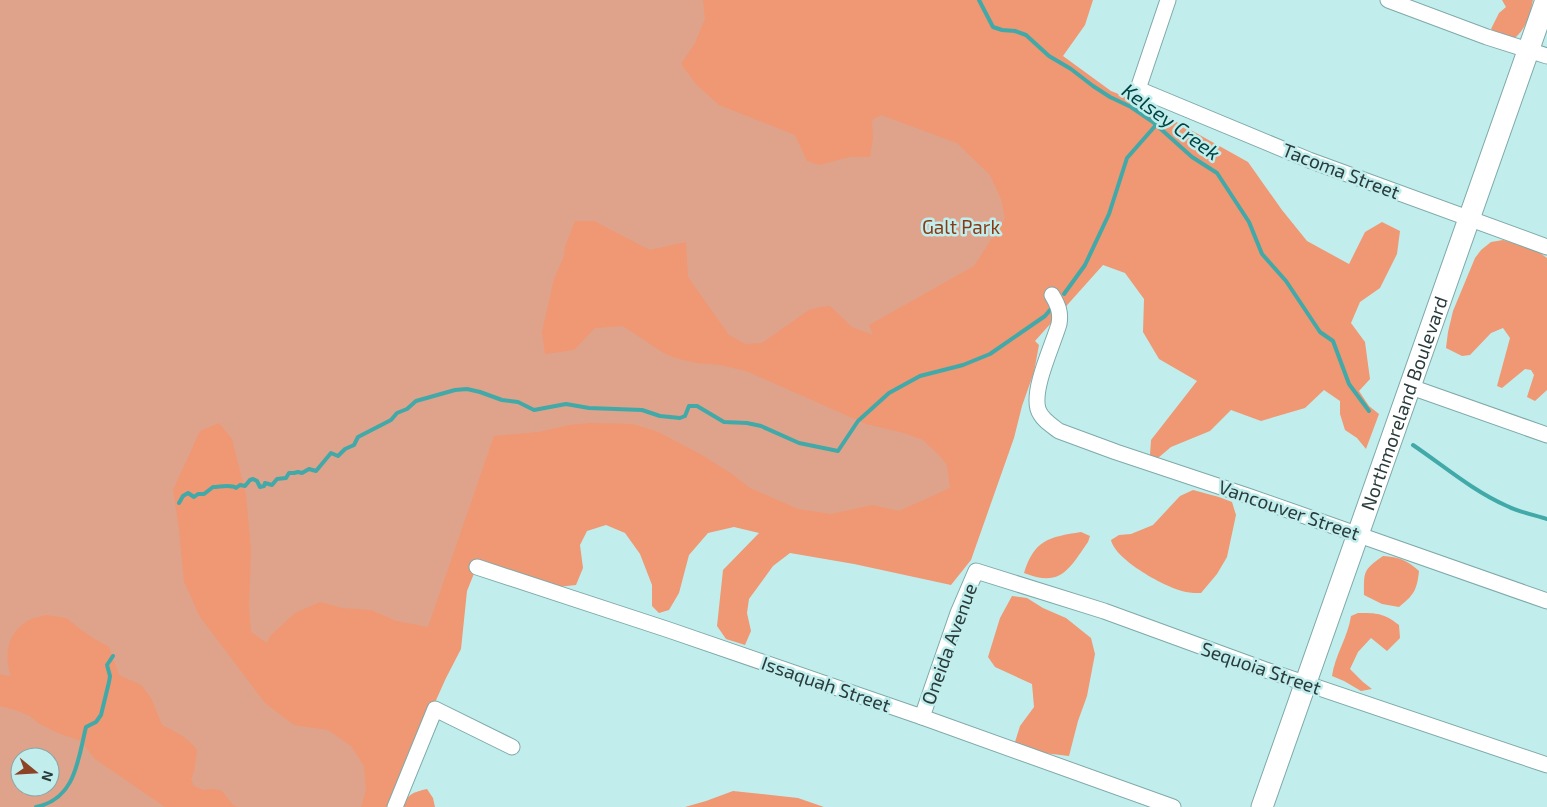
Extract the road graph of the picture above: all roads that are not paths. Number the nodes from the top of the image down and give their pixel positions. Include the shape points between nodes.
1 (1168, 0) edge
2 (1388, 0) edge
3 (1546, 0) edge
4 (1538, 53) edge
5 (1470, 219) junction
6 (1547, 247) edge
7 (1052, 294) dead end
8 (1411, 387) junction
9 (1547, 435) edge
10 (1358, 534) junction
11 (477, 567) dead end
12 (976, 571) joint
13 (1547, 601) edge
14 (1306, 683) junction
15 (922, 717) junction
16 (512, 747) dead end
17 (1547, 765) edge
18 (395, 807) edge
19 (1173, 807) edge
20 (1262, 807) edge

1 - 5 street, Tacoma Street via 1138,89 1309,160
2 - 4 street
3 - 4 street, Northmoreland Boulevard
4 - 5 street, Northmoreland Boulevard
5 - 6 street, Tacoma Street
5 - 8 street, Northmoreland Boulevard
7 - 10 street, Vancouver Street via 1060,315 1036,395 1042,418 1059,431 1116,452
8 - 9 street
8 - 10 street, Northmoreland Boulevard
10 - 13 street, Vancouver Street
10 - 14 street, Northmoreland Boulevard
11 - 15 street, Issaquah Street
12 - 14 street, Sequoia Street via 1104,611
12 - 15 street, Oneida Avenue
14 - 17 street, Sequoia Street
14 - 20 street, Northmoreland Boulevard
15 - 19 street, Issaquah Street
16 - 18 street via 435,709

